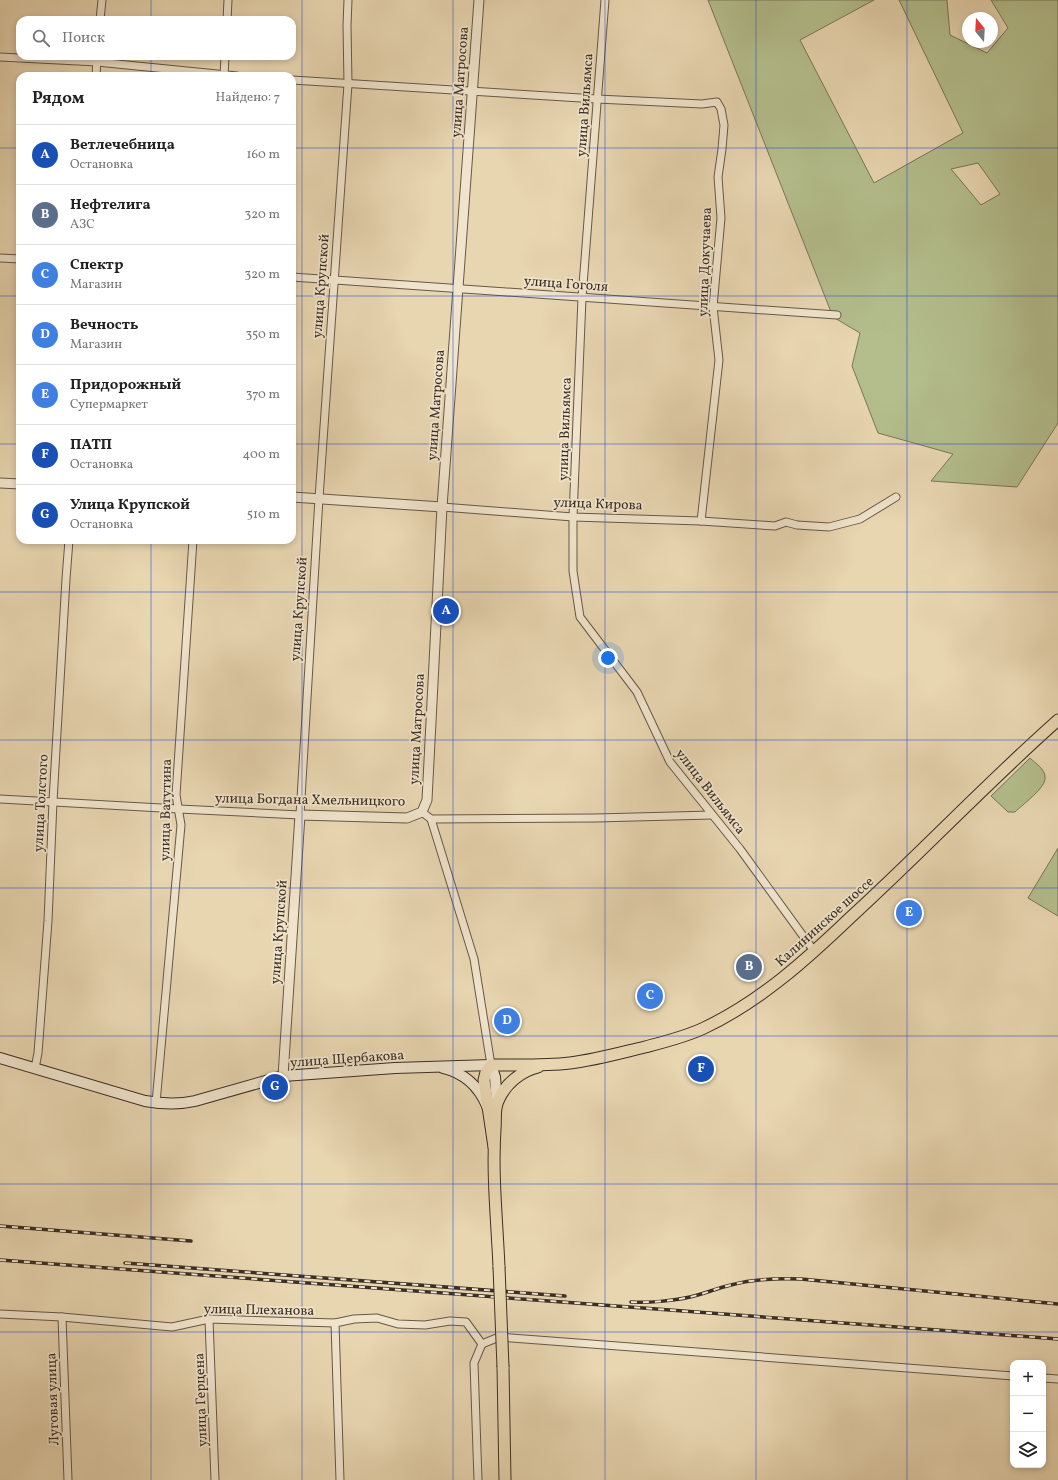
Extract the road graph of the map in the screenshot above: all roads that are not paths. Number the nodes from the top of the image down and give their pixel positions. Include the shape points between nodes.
1 (102, 0) edge
2 (228, 0) edge
3 (348, 0) edge
4 (479, 0) edge
5 (605, 0) edge
6 (100, 16) edge
7 (227, 16) edge
8 (0, 57) edge
9 (16, 57) edge
10 (97, 60) edge
11 (104, 60) edge
12 (225, 60) edge
13 (96, 72) edge
14 (194, 72) edge
15 (224, 72) edge
16 (296, 80) edge
17 (348, 84) junction
18 (472, 91) junction
19 (597, 99) junction
20 (0, 258) edge
21 (16, 259) edge
22 (296, 277) edge
23 (334, 280) junction
24 (458, 289) junction
25 (582, 298) junction
26 (713, 307) junction
27 (837, 315) dead end
28 (0, 482) edge
29 (16, 484) edge
30 (296, 497) edge
31 (896, 497) dead end
32 (319, 498) junction
33 (442, 507) junction
34 (573, 517) junction
35 (701, 520) junction
36 (69, 544) edge
37 (194, 544) edge
38 (1058, 720) edge
39 (0, 799) edge
40 (53, 801) junction
41 (179, 809) junction
42 (422, 812) junction
43 (300, 815) junction
44 (712, 815) junction
45 (431, 819) junction
46 (814, 951) junction
47 (0, 1058) edge
48 (491, 1065) junction
49 (547, 1065) junction
50 (436, 1066) junction
51 (35, 1068) junction
52 (283, 1076) junction
53 (156, 1103) junction
54 (492, 1105) junction
55 (0, 1314) edge
56 (62, 1317) junction
57 (209, 1319) junction
58 (335, 1324) junction
59 (482, 1344) junction
60 (1010, 1376) edge
61 (1046, 1378) edge
62 (1058, 1379) edge
63 (68, 1480) edge
64 (215, 1480) edge
65 (340, 1480) edge
66 (478, 1480) edge
67 (505, 1480) edge

1 - 6 street
2 - 7 street
3 - 17 street, улица Крупской
4 - 18 street, улица Матросова
5 - 19 street, улица Вильямса
8 - 9 street
10 - 13 street
11 - 14 street
12 - 15 street
16 - 17 street
17 - 18 street
17 - 23 street, улица Крупской
18 - 19 street
18 - 24 street, улица Матросова
19 - 25 street, улица Вильямса
19 - 26 street, улица Докучаева via 702,104 717,102 721,108 724,125 718,176 721,218
20 - 21 street
22 - 23 street, улица Гоголя
23 - 24 street, улица Гоголя
23 - 32 street, улица Крупской
24 - 25 street, улица Гоголя
24 - 33 street, улица Матросова
25 - 26 street, улица Гоголя
25 - 34 street, улица Вильямса
26 - 27 street, улица Гоголя
26 - 35 street, улица Докучаева via 719,360
28 - 29 street
30 - 32 street, улица Кирова
31 - 35 street, улица Кирова via 860,519 829,527 786,522 775,526
32 - 33 street, улица Кирова
32 - 43 street, улица Крупской
33 - 34 street, улица Кирова
33 - 42 street, улица Матросова via 427,800
34 - 35 street, улица Кирова
34 - 44 street, улица Вильямса via 573,571 580,617 637,692 670,762
36 - 40 street, улица Толстого
37 - 41 street, улица Ватутина via 176,795
38 - 46 main road, Калининское шоссе
39 - 40 street, улица Богдана Хмельницкого
40 - 41 street, улица Богдана Хмельницкого
40 - 51 street, улица Толстого via 48,921
41 - 43 street, улица Богдана Хмельницкого
41 - 53 street, улица Ватутина via 181,825
42 - 43 street, улица Богдана Хмельницкого via 407,818
42 - 45 street, улица Богдана Хмельницкого
43 - 52 street, улица Крупской
44 - 45 street
44 - 46 street, улица Вильямса
45 - 48 street via 474,959
46 - 49 main road, Калининское шоссе via 765,992 704,1029 591,1060
47 - 51 main road, улица Щербакова
48 - 49 main road, Калининское шоссе
48 - 50 main road, улица Щербакова
48 - 54 main road via 484,1080
49 - 54 main road via 516,1078
50 - 52 main road, улица Щербакова
50 - 54 main road via 467,1079
51 - 53 main road, улица Щербакова
52 - 53 main road, улица Щербакова via 188,1103
54 - 67 main road, bridge
55 - 56 street, улица Плеханова
56 - 57 street, улица Плеханова via 172,1327
56 - 63 street, Луговая улица
57 - 58 street, улица Плеханова
57 - 64 street, улица Герцена
58 - 59 street, улица Плеханова via 377,1318 398,1324 466,1322
58 - 65 street
59 - 60 street via 499,1337
59 - 66 street via 474,1363
61 - 62 street

